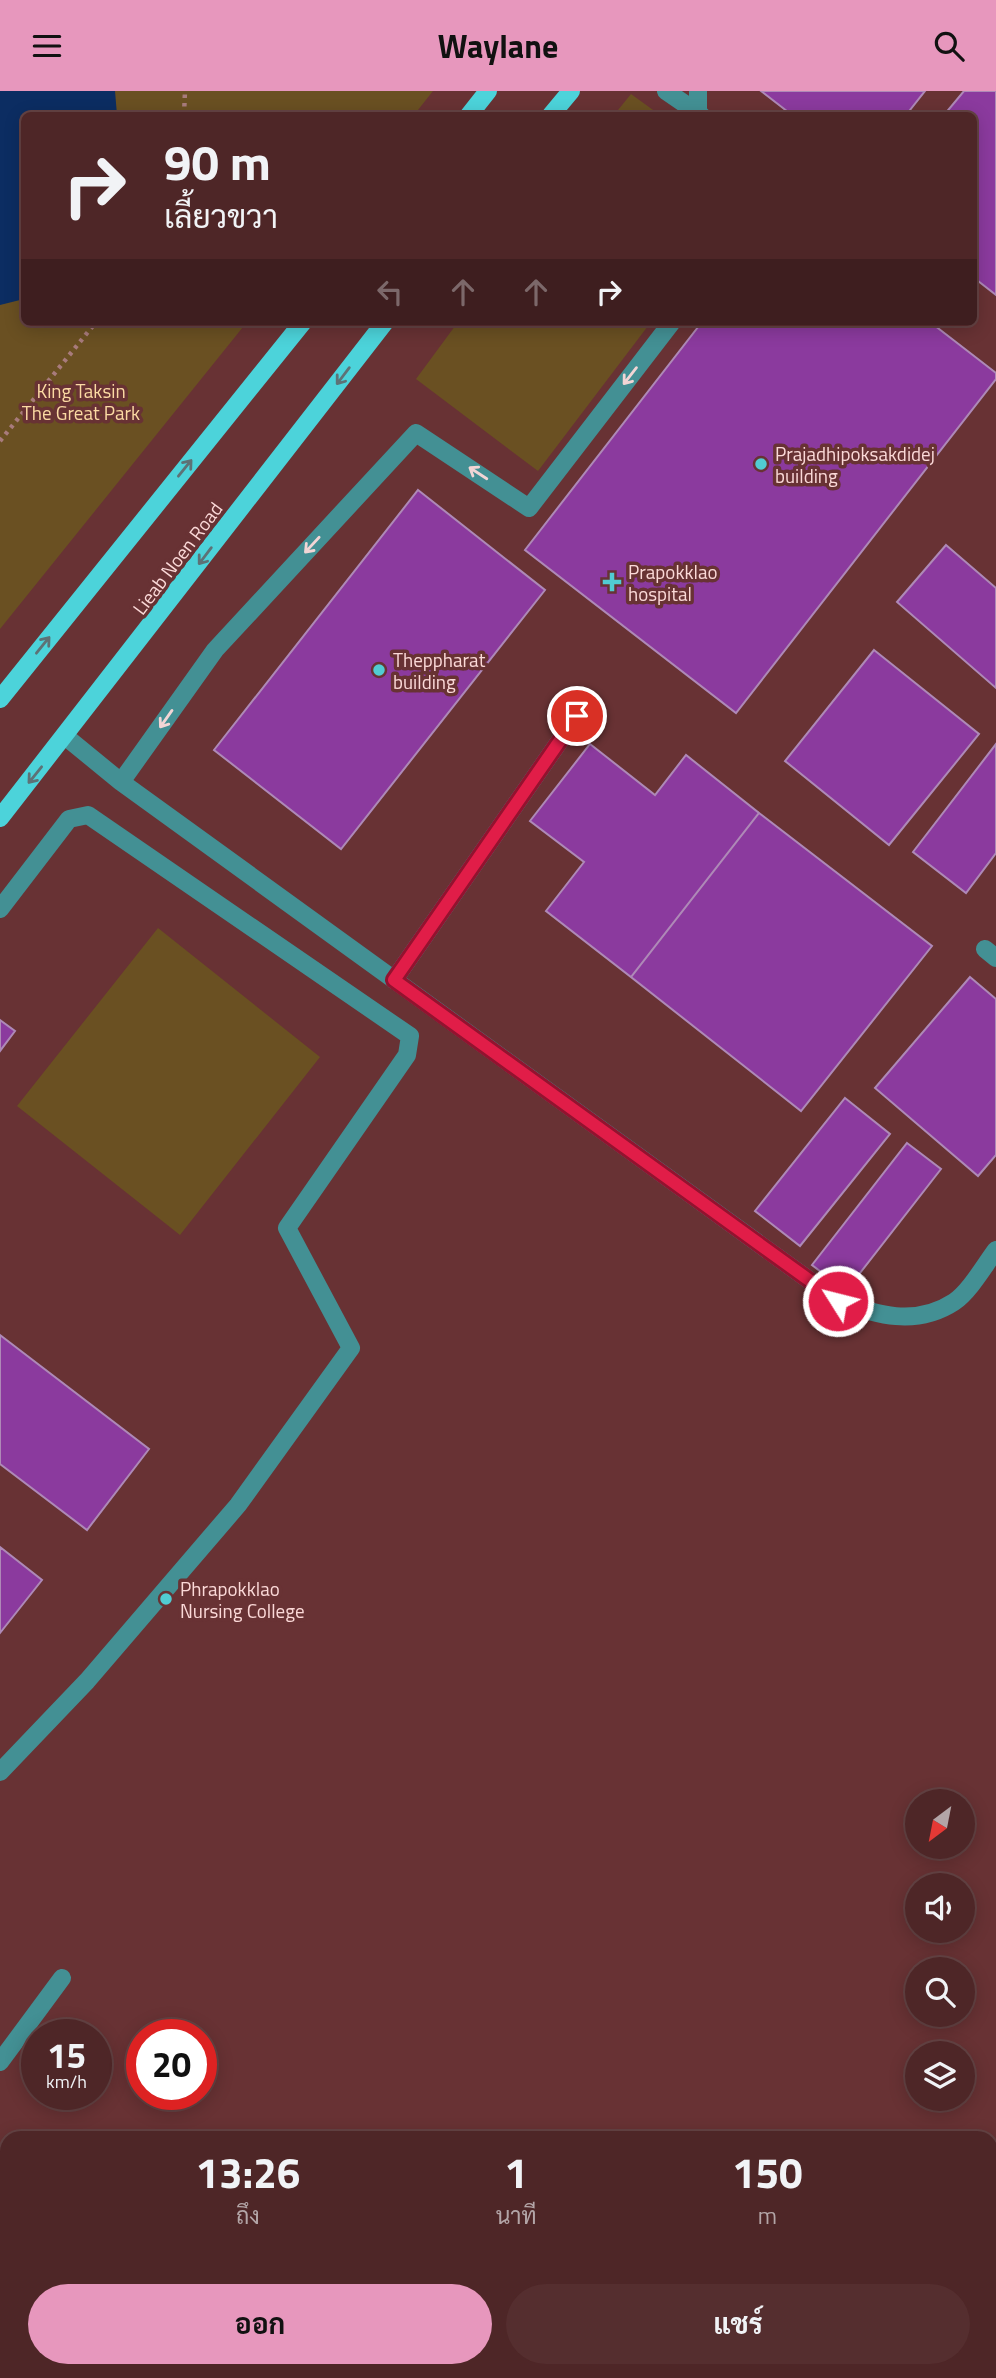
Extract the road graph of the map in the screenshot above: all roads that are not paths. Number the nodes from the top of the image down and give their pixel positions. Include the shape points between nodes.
1 (488, 91) edge
2 (571, 91) edge
3 (666, 91) edge
4 (698, 91) edge
5 (470, 112) edge
6 (554, 112) edge
7 (696, 112) edge
8 (699, 112) edge
9 (300, 326) edge
10 (382, 326) edge
11 (669, 326) edge
12 (0, 699) edge
13 (577, 716) dead end
14 (66, 737) junction
15 (121, 782) junction
16 (0, 818) edge
17 (0, 909) edge
18 (394, 980) junction
19 (996, 1251) edge
20 (0, 1772) edge
21 (62, 1978) dead end
22 (0, 2062) edge

1 - 5 main road
2 - 6 main road
3 - 7 street
4 - 8 street
12 -> 9 main road
10 -> 14 main road, Lieab Noen Road
11 -> 15 street via 529,508 416,433 215,650
13 - 18 street
14 - 15 street
14 -> 16 main road, Lieab Noen Road
15 - 18 street
17 - 20 street via 69,819 88,815 410,1036 407,1055 286,1228 351,1348 238,1505 87,1681
18 - 19 street via 838,1301 880,1316 917,1316 955,1301
21 - 22 street

